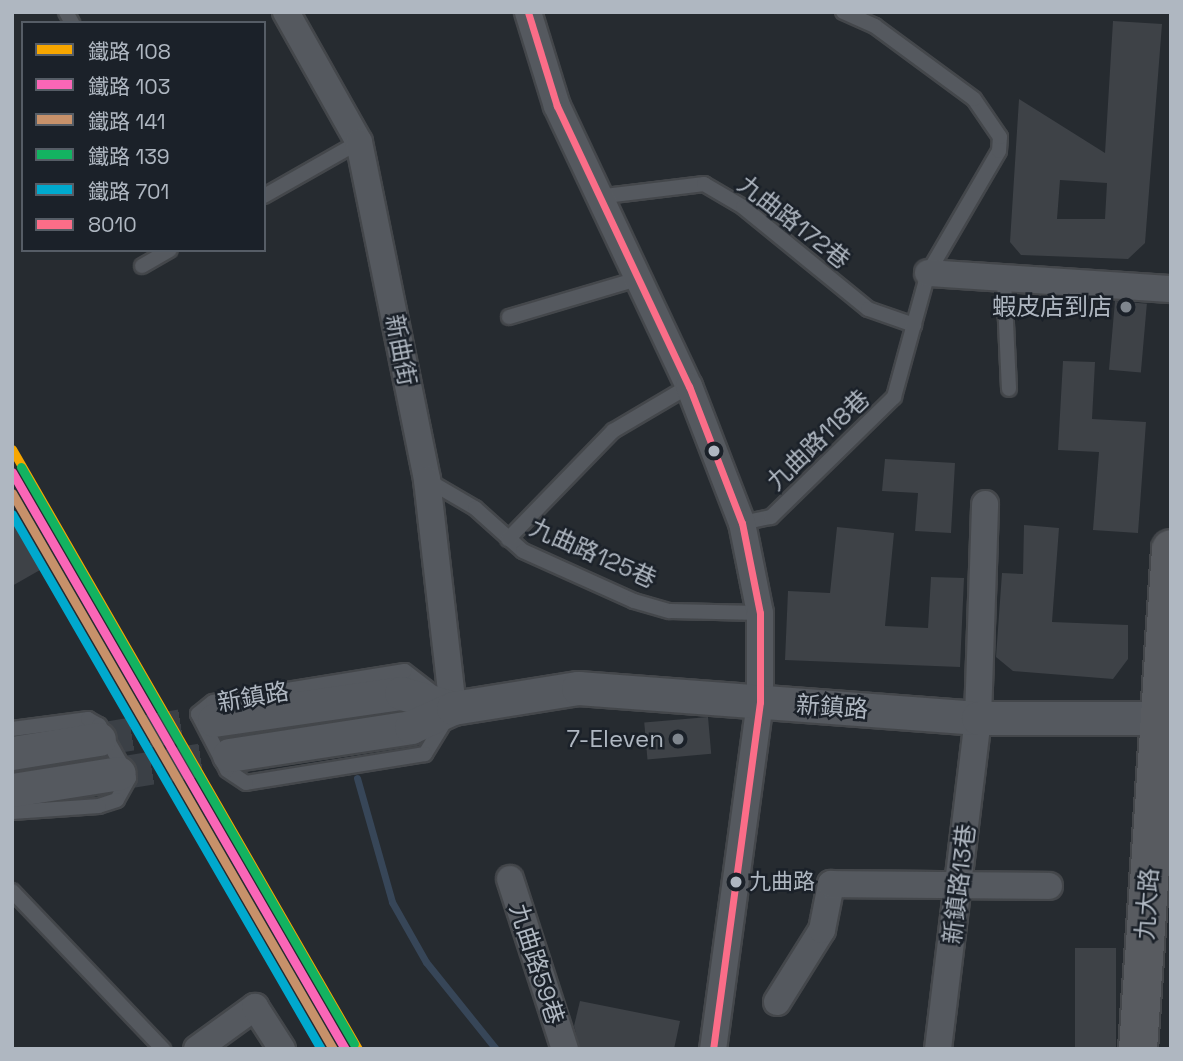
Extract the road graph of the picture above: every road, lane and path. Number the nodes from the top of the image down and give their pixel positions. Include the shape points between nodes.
1 (286, 12) edge
2 (528, 12) edge
3 (843, 12) edge
4 (359, 142) junction
5 (266, 195) edge
6 (597, 197) junction
7 (166, 252) edge
8 (142, 266) dead end
9 (928, 273) junction
10 (1004, 279) junction
11 (634, 280) junction
12 (1171, 289) edge
13 (509, 317) dead end
14 (914, 325) junction
15 (689, 386) junction
16 (1009, 389) dead end
17 (426, 480) junction
18 (985, 504) dead end
19 (741, 523) junction
20 (508, 539) junction
21 (1171, 549) edge
22 (760, 613) junction
23 (760, 702) junction
24 (453, 708) junction
25 (978, 718) junction
26 (1165, 718) edge
27 (214, 720) tunnel mouth
28 (12, 729) edge
29 (99, 739) tunnel mouth
30 (12, 753) edge
31 (229, 755) tunnel mouth
32 (119, 773) tunnel mouth
33 (12, 790) edge
34 (12, 812) edge
35 (510, 878) dead end
36 (960, 886) junction
37 (1049, 886) dead end
38 (12, 891) edge
39 (777, 1002) dead end
40 (163, 1049) edge
41 (197, 1049) edge
42 (282, 1049) edge
43 (565, 1049) edge
44 (713, 1049) edge
45 (938, 1049) edge
46 (1138, 1049) edge

1 - 4 street, 新曲街
2 - 6 street via 556,106
3 - 9 lane, 九曲路118巷 via 876,26 974,99 1000,137 999,151
4 - 5 lane
4 - 17 street, 新曲街
6 - 11 street
6 - 14 lane, 九曲路172巷 via 704,184 743,207 868,309
7 - 8 lane
9 - 10 street
9 - 14 lane, 九曲路118巷
10 - 12 street
10 - 16 lane
11 - 13 lane
11 - 15 street
14 - 19 lane, 九曲路118巷 via 894,397 771,517
15 - 19 street
15 - 20 lane via 613,432
17 - 20 lane, 九曲路125巷 via 475,508
17 - 24 street, 新曲街
18 - 25 street, 新鎮路13巷
19 - 22 street
20 - 22 lane, 九曲路125巷 via 634,601 670,611
21 - 26 main road, 九大路
22 - 23 street
23 - 24 street, 新鎮路 via 578,688
23 - 25 street, 新鎮路
23 - 44 street
24 - 24 lane, 新鎮路 via 405,671 213,702 198,714 227,770 253,783 425,754
24 - 27 street, 新鎮路 via 401,693
24 - 31 street, 新鎮路 via 411,727
25 - 26 street, 新鎮路
25 - 36 street, 新鎮路13巷
26 - 46 main road, 九大路
28 - 34 lane via 88,719 99,725 129,778 117,800 99,806
29 - 30 street
32 - 33 street
35 - 43 street, 九曲路59巷
36 - 37 street
36 - 39 street via 831,884 822,930
36 - 45 street, 新鎮路13巷
38 - 40 lane
41 - 42 street via 255,1007

